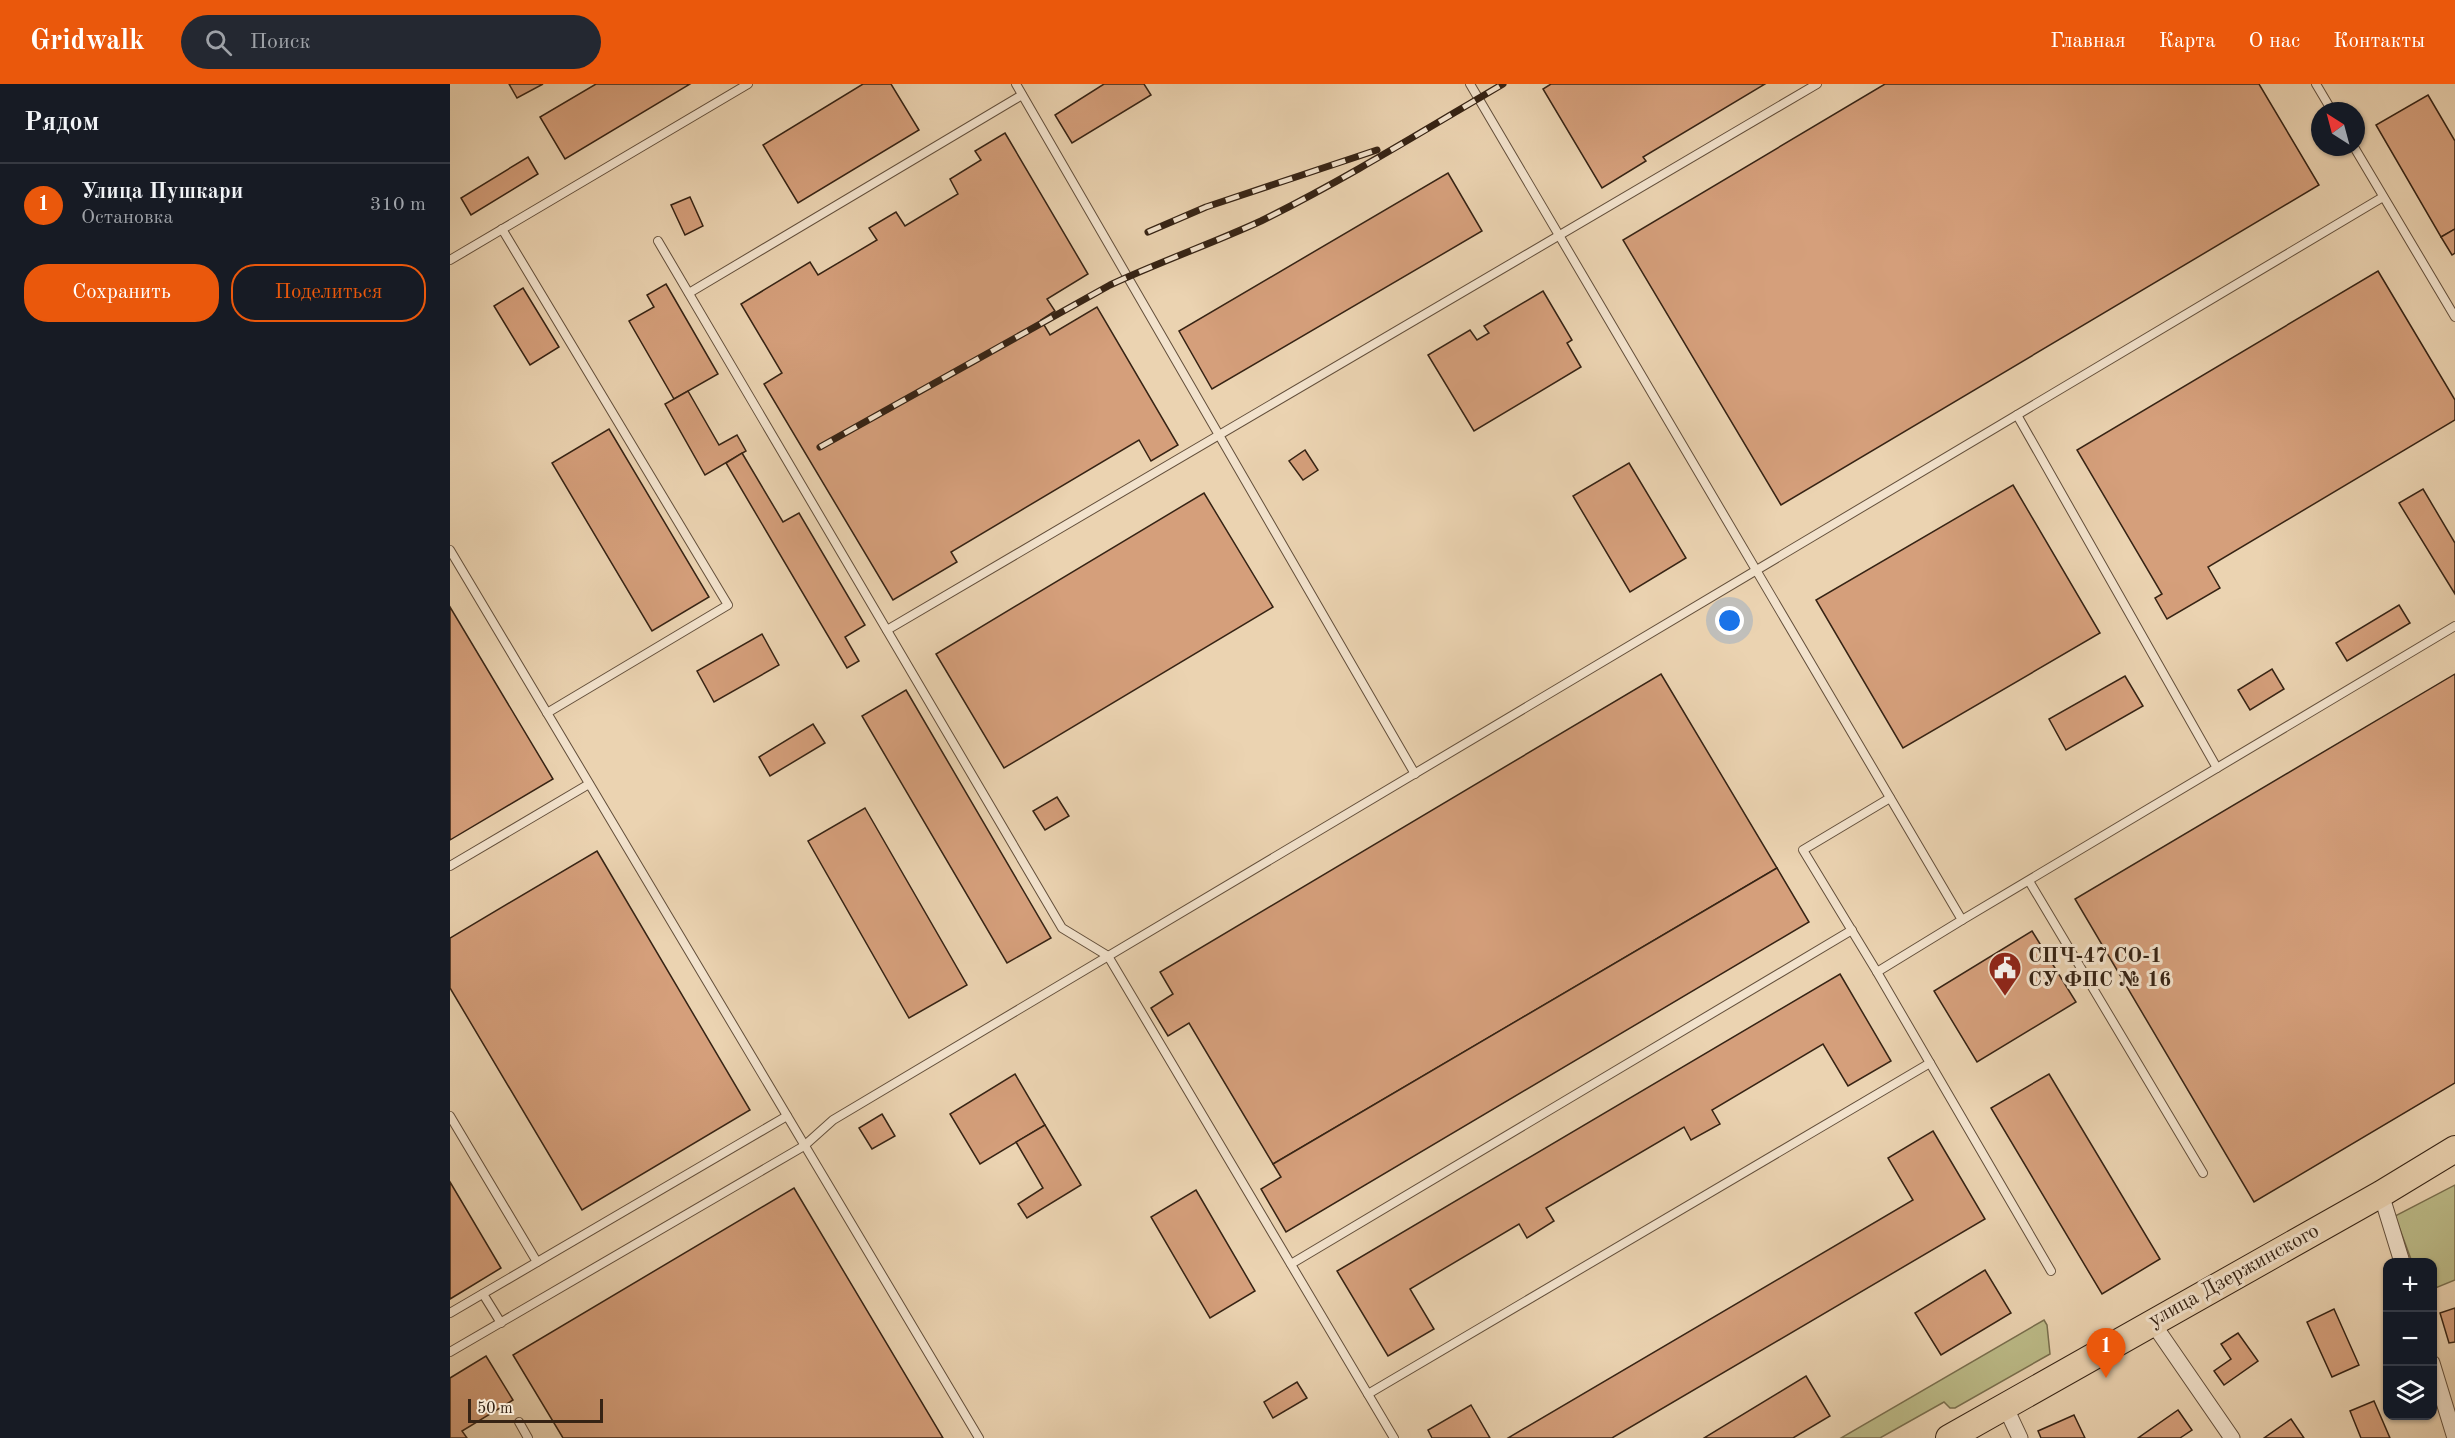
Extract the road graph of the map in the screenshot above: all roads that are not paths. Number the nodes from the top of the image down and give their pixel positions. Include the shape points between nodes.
1 (748, 84) edge
2 (1016, 84) edge
3 (1470, 84) edge
4 (1817, 84) edge
5 (2316, 84) edge
6 (1022, 95) junction
7 (2327, 102) edge
8 (2359, 156) edge
9 (2384, 197) junction
10 (502, 230) junction
11 (1559, 235) junction
12 (658, 241) dead end
13 (450, 260) edge
14 (689, 293) junction
15 (2455, 317) edge
16 (2017, 415) junction
17 (1219, 435) junction
18 (450, 550) edge
19 (1756, 570) junction
20 (2455, 626) edge
21 (887, 630) junction
22 (547, 713) junction
23 (2217, 768) junction
24 (1415, 774) junction
25 (589, 784) junction
26 (1890, 798) junction
27 (450, 866) edge
28 (2028, 881) junction
29 (1962, 920) junction
30 (1852, 930) junction
31 (1108, 956) junction
32 (1877, 972) junction
33 (1930, 1063) junction
34 (450, 1116) edge
35 (787, 1116) junction
36 (804, 1146) junction
37 (2455, 1149) edge
38 (2203, 1173) dead end
39 (2381, 1194) junction
40 (2400, 1258) edge
41 (537, 1262) junction
42 (1291, 1264) junction
43 (2051, 1271) dead end
44 (483, 1294) junction
45 (450, 1313) edge
46 (2152, 1322) junction
47 (501, 1323) junction
48 (450, 1352) edge
49 (2434, 1366) edge
50 (1368, 1394) junction
51 (2005, 1406) junction
52 (519, 1422) dead end
53 (528, 1438) edge
54 (979, 1438) edge
55 (1394, 1438) edge
56 (1949, 1438) edge
57 (2020, 1438) edge
58 (2232, 1438) edge
59 (2455, 1438) edge

1 - 10 lane
2 - 6 lane
3 - 11 lane
4 - 11 lane
5 - 7 lane
6 - 14 lane
6 - 17 lane
8 - 9 lane
9 - 15 lane
9 - 16 lane
10 - 13 lane
10 - 22 lane via 728,605
11 - 17 lane
11 - 19 lane
12 - 14 lane
14 - 21 lane
16 - 19 lane
16 - 23 lane
17 - 21 lane
17 - 24 lane
18 - 22 lane
19 - 24 lane
19 - 26 lane
20 - 23 lane
21 - 31 lane via 1062,928
22 - 25 lane
23 - 28 lane
24 - 31 lane
25 - 27 lane
25 - 35 lane
26 - 29 lane
26 - 30 lane via 1803,850
28 - 29 lane
28 - 38 lane
29 - 32 lane
30 - 32 lane
30 - 42 lane
31 - 36 lane via 833,1120
31 - 42 lane
32 - 33 lane
33 - 43 lane
33 - 50 lane
34 - 41 lane
35 - 36 lane
35 - 41 lane
36 - 47 lane
36 - 54 lane
37 - 39 highway, улица Дзержинского
39 - 40 street
39 - 46 highway, улица Дзержинского
41 - 44 lane
42 - 50 lane
44 - 45 lane
44 - 47 lane
46 - 51 highway, улица Дзержинского
46 - 58 street
47 - 48 lane
49 - 59 street
50 - 55 lane
51 - 56 highway, улица Дзержинского
51 - 57 street
52 - 53 lane

